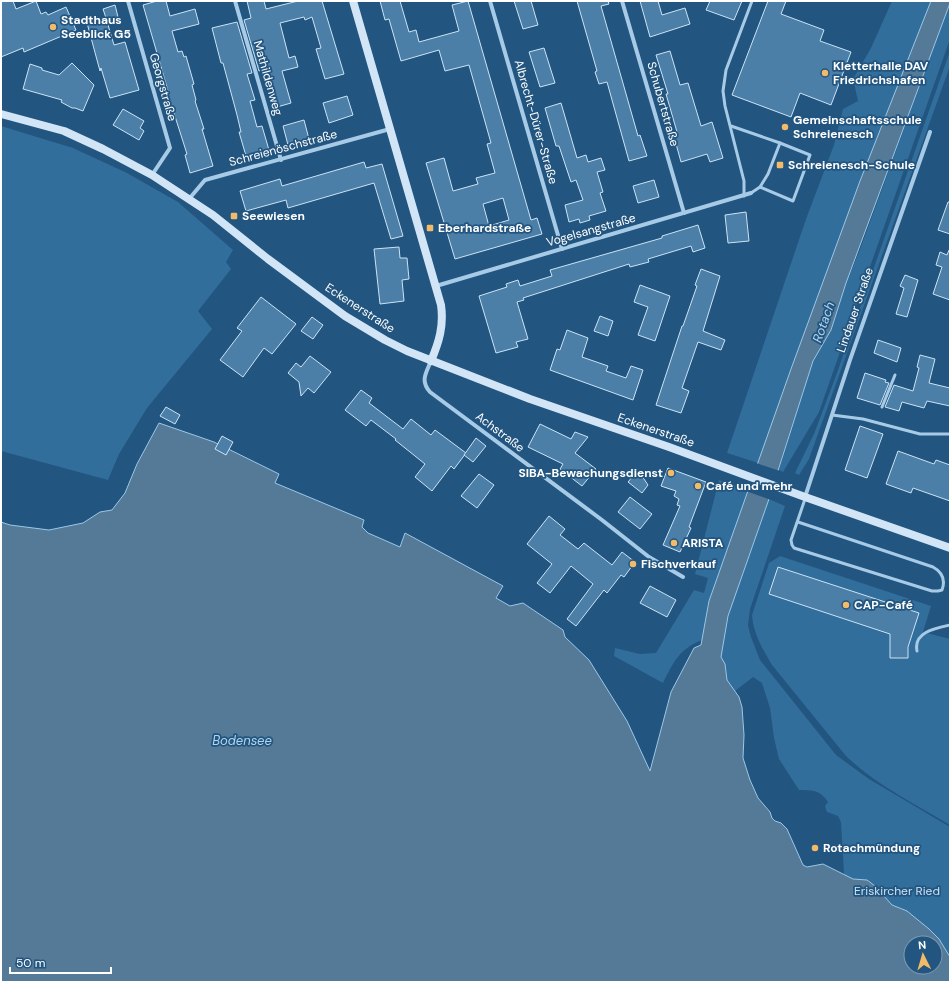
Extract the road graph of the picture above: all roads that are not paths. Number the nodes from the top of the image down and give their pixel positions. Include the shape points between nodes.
1 (128, 1) edge
2 (235, 1) edge
3 (353, 1) edge
4 (490, 1) edge
5 (622, 1) edge
6 (752, 1) edge
7 (1, 114) edge
8 (731, 126) junction
9 (390, 129) junction
10 (930, 132) dead end
11 (780, 143) junction
12 (281, 160) junction
13 (152, 175) junction
14 (760, 187) junction
15 (751, 193) joint
16 (744, 196) junction
17 (190, 199) junction
18 (684, 213) junction
19 (562, 249) junction
20 (436, 286) junction
21 (431, 361) junction
22 (895, 375) dead end
23 (882, 406) dead end
24 (832, 415) junction
25 (950, 434) edge
26 (805, 497) junction
27 (798, 522) junction
28 (950, 548) edge
29 (683, 577) dead end
30 (950, 625) edge
31 (917, 651) dead end

1 - 13 street, Georgstraße via 170,148
2 - 12 street, Mathildenweg
3 - 9 main road
4 - 19 street, Albrecht-Dürer-Straße
5 - 18 street, Schubertstraße
6 - 8 lane via 724,80 725,106
7 - 13 main road, Eckenerstraße via 64,131
8 - 11 lane
8 - 16 lane via 744,181
9 - 12 street, Schreienöschstraße
9 - 20 main road
10 - 24 street, Lindauer Straße
11 - 14 lane
11 - 14 lane via 810,155 793,201
12 - 17 street, Schreienöschstraße via 206,180
13 - 17 main road, Eckenerstraße
14 - 15 lane
15 - 16 street, Vogelsangstraße
16 - 18 street, Vogelsangstraße
17 - 21 main road, Eckenerstraße via 345,316 385,340
18 - 19 street, Vogelsangstraße
19 - 20 street, Vogelsangstraße
20 - 21 main road via 443,317 440,339
21 - 26 main road, Eckenerstraße
21 - 29 street, Achstraße via 424,379 430,392 649,557
22 - 23 lane
24 - 25 lane via 863,419 920,434
24 - 26 street, Lindauer Straße
26 - 27 lane
26 - 28 main road
27 - 27 lane via 940,570 944,585 942,590 932,591 794,548 791,540
30 - 31 lane via 922,635 917,640

